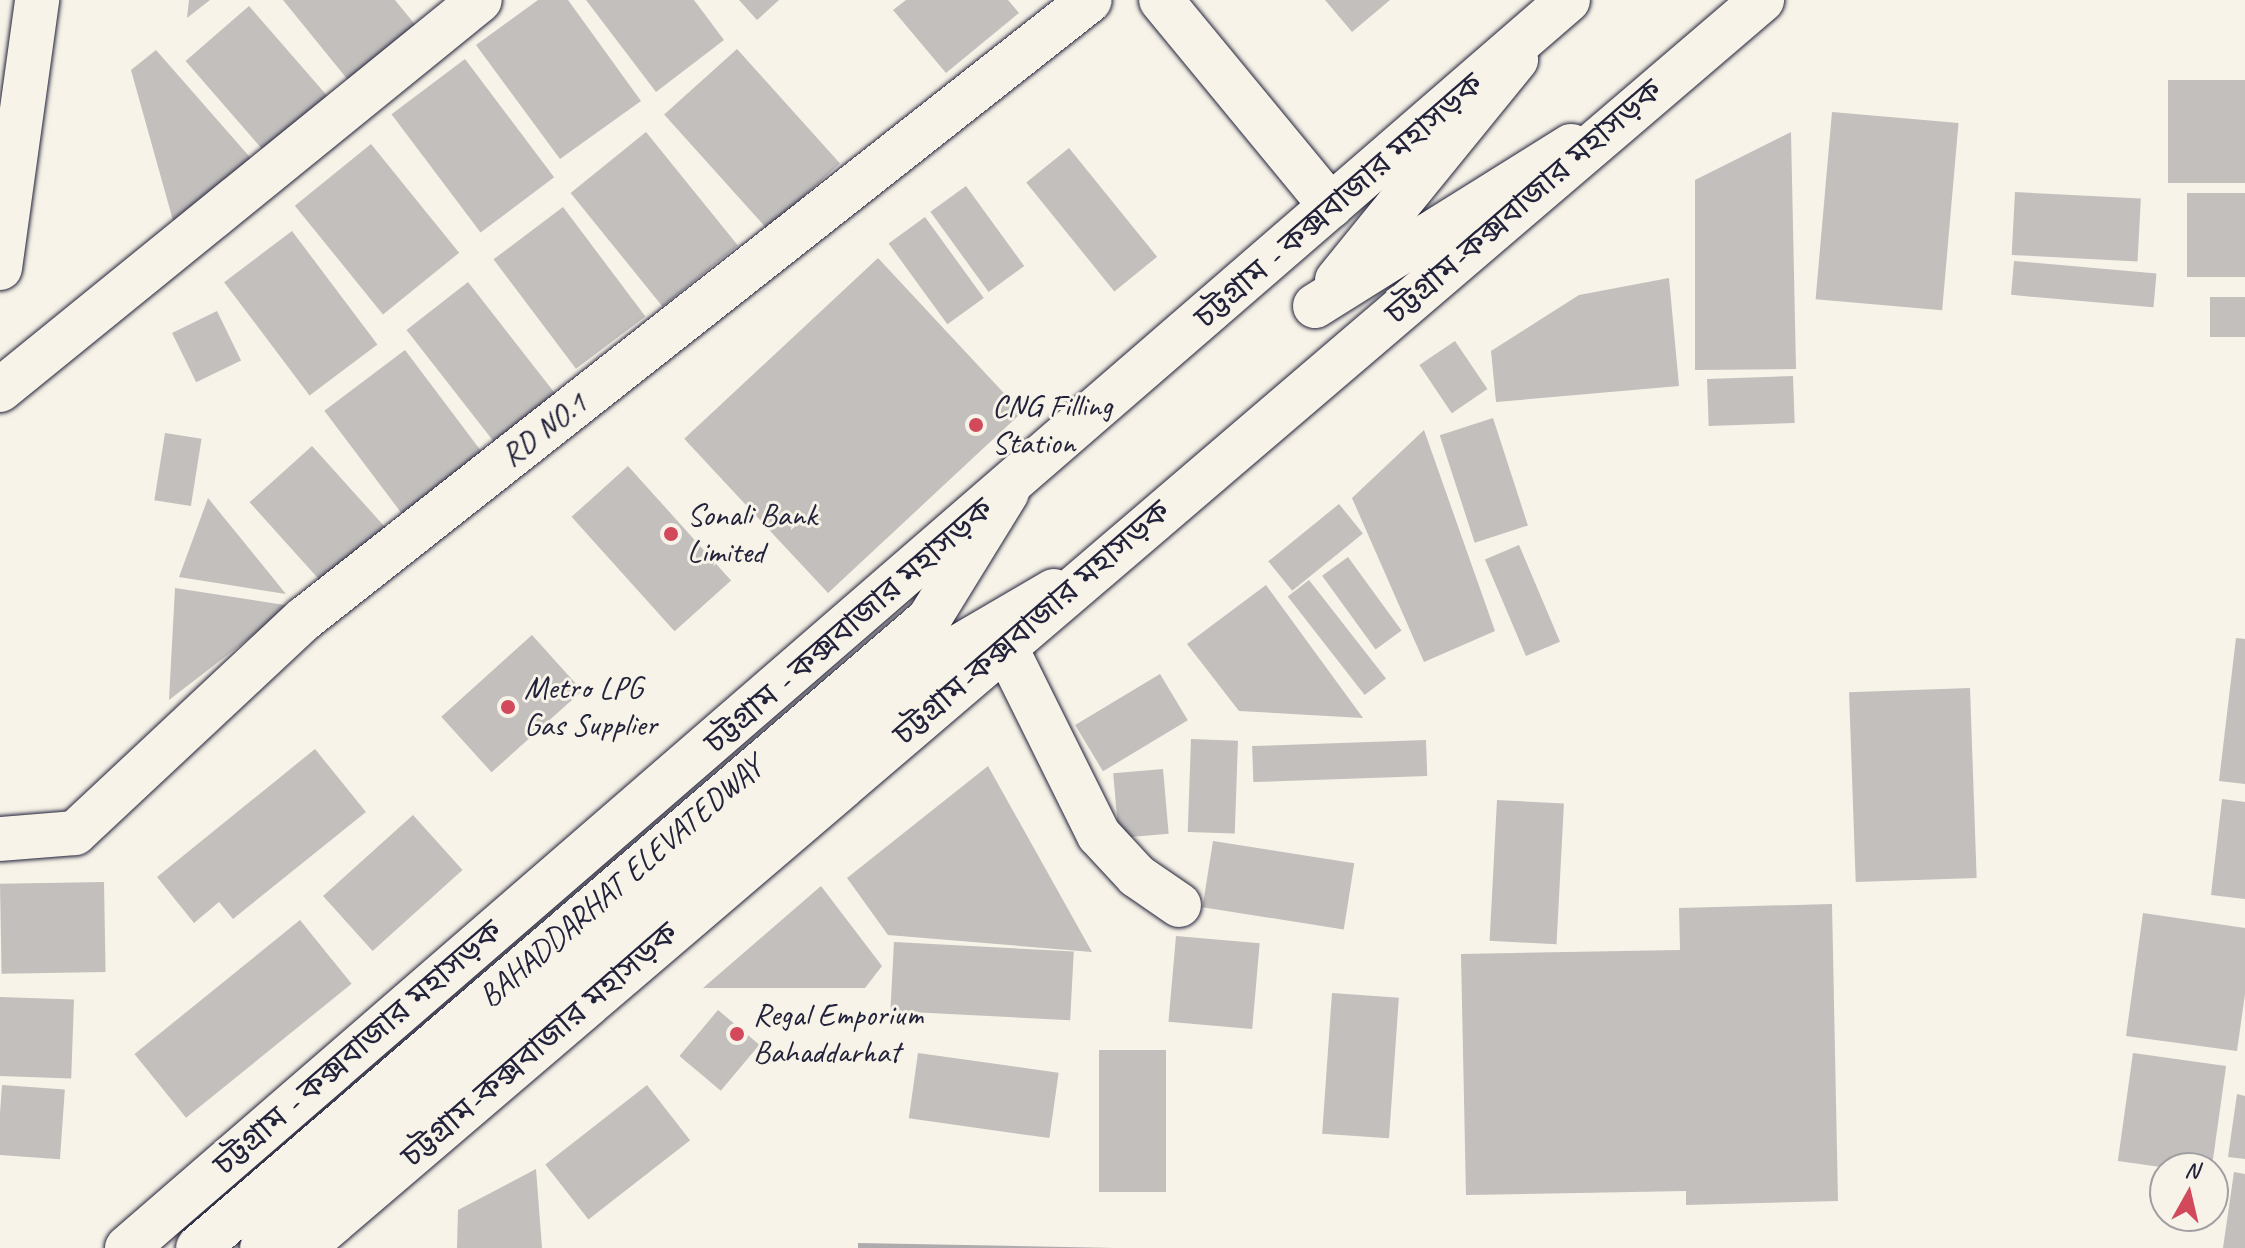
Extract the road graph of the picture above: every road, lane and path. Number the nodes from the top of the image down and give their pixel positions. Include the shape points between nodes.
1 (37, 0) edge
2 (480, 0) edge
3 (1090, 0) edge
4 (1161, 0) edge
5 (1762, 0) edge
6 (1556, 12) edge
7 (1633, 107) junction
8 (1331, 206) junction
9 (0, 268) edge
10 (0, 390) edge
11 (1010, 487) junction
12 (1101, 564) junction
13 (1005, 646) junction
14 (0, 839) edge
15 (1179, 905) dead end
16 (127, 1248) edge
17 (198, 1248) edge
18 (262, 1248) edge
19 (303, 1248) edge

1 - 9 main road
2 - 10 main road
3 - 14 main road, RD NO.1 via 304,619 75,833
4 - 8 main road
5 - 7 main road, চট্টগ্রাম-কক্সবাজার মহাসড়ক
6 - 7 main road via 1315,306
6 - 8 main road, চট্টগ্রাম - কক্সবাজার মহাসড়ক
7 - 12 main road, চট্টগ্রাম-কক্সবাজার মহাসড়ক
8 - 11 main road, চট্টগ্রাম - কক্সবাজার মহাসড়ক
11 - 16 main road, চট্টগ্রাম - কক্সবাজার মহাসড়ক
11 - 17 main road, BAHADDARHAT ELEVATEDWAY via 929,619
12 - 13 main road, চট্টগ্রাম-কক্সবাজার মহাসড়ক
12 - 18 main road, BAHADDARHAT ELEVATEDWAY via 958,647
13 - 15 main road via 1099,835 1137,876
13 - 19 main road, চট্টগ্রাম-কক্সবাজার মহাসড়ক

